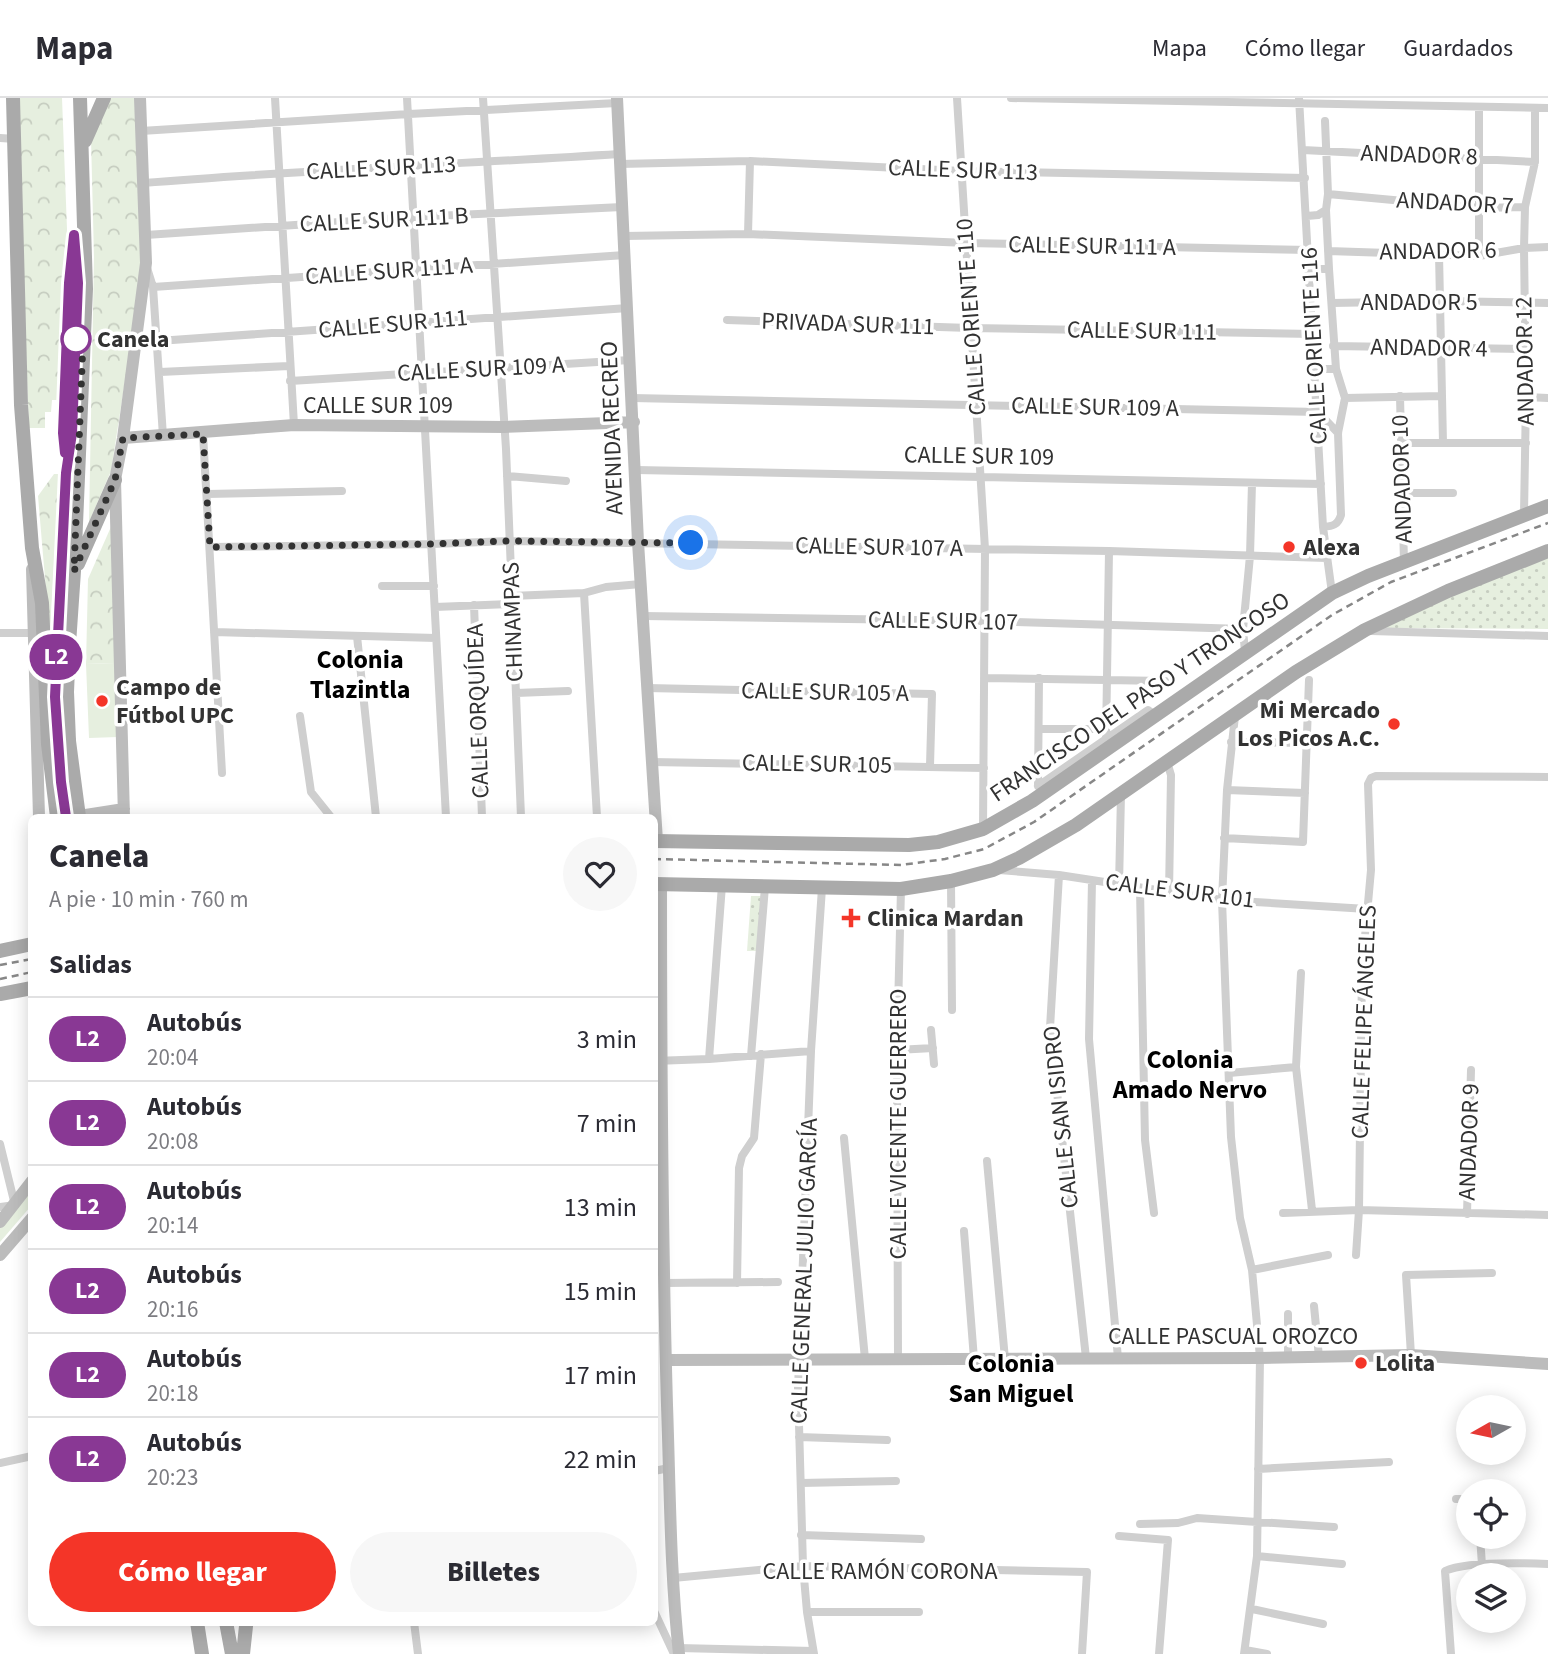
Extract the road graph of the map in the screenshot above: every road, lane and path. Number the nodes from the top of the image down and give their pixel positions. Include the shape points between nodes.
1 (13, 98) edge
2 (80, 98) edge
3 (104, 98) edge
4 (140, 98) edge
5 (275, 98) edge
6 (407, 98) edge
7 (483, 98) edge
8 (957, 98) edge
9 (1010, 98) edge
10 (617, 100) edge
11 (1300, 101) edge
12 (1479, 108) junction
13 (1548, 108) edge
14 (1535, 109) junction
15 (483, 110) junction
16 (408, 114) junction
17 (1325, 121) dead end
18 (276, 122) junction
19 (141, 131) junction
20 (8, 139) edge
21 (83, 146) junction
22 (1303, 150) junction
23 (1325, 151) junction
24 (1479, 158) junction
25 (620, 159) junction
26 (750, 161) junction
27 (486, 162) junction
28 (1535, 162) junction
29 (411, 167) junction
30 (962, 171) junction
31 (279, 172) junction
32 (1305, 178) junction
33 (143, 183) junction
34 (1328, 194) junction
35 (622, 207) junction
36 (1525, 207) junction
37 (1480, 208) junction
38 (1326, 210) junction
39 (490, 214) junction
40 (1307, 216) junction
41 (414, 217) junction
42 (281, 226) junction
43 (748, 234) junction
44 (146, 235) junction
45 (624, 236) junction
46 (967, 243) junction
47 (1548, 247) edge
48 (1524, 248) junction
49 (1309, 250) junction
50 (1328, 251) junction
51 (1439, 254) junction
52 (625, 255) junction
53 (1479, 256) junction
54 (146, 263) junction
55 (493, 264) junction
56 (417, 268) junction
57 (1310, 269) junction
58 (1329, 269) junction
59 (284, 278) junction
60 (153, 287) junction
61 (1440, 301) junction
62 (1332, 303) junction
63 (1524, 303) junction
64 (1548, 303) edge
65 (628, 308) junction
66 (495, 316) junction
67 (727, 320) dead end
68 (420, 321) junction
69 (971, 328) junction
70 (287, 333) junction
71 (1314, 334) junction
72 (158, 341) junction
73 (1334, 346) junction
74 (1441, 349) junction
75 (1525, 349) junction
76 (631, 360) junction
77 (289, 366) junction
78 (499, 368) junction
79 (1315, 369) junction
80 (1336, 369) junction
81 (160, 372) junction
82 (423, 372) junction
83 (290, 381) junction
84 (1399, 396) junction
85 (1442, 397) junction
86 (1526, 397) junction
87 (632, 398) junction
88 (1345, 398) junction
89 (1548, 398) edge
90 (976, 405) junction
91 (1318, 412) junction
92 (634, 422) junction
93 (294, 425) junction
94 (425, 425) junction
95 (505, 427) junction
96 (1338, 433) junction
97 (203, 434) junction
98 (163, 436) junction
99 (123, 438) junction
100 (1401, 443) junction
101 (1443, 443) junction
102 (1526, 443) junction
103 (636, 470) junction
104 (507, 476) junction
105 (982, 477) junction
106 (115, 480) junction
107 (566, 481) dead end
108 (1252, 483) junction
109 (1321, 484) junction
110 (342, 491) dead end
111 (1403, 493) junction
112 (1453, 493) dead end
113 (207, 494) junction
114 (1548, 506) edge
115 (1524, 514) junction
116 (1323, 527) junction
117 (509, 541) junction
118 (638, 542) junction
119 (432, 544) junction
120 (210, 547) junction
121 (32, 548) junction
122 (985, 549) junction
123 (1109, 551) junction
124 (1548, 551) edge
125 (1250, 556) junction
126 (1327, 558) junction
127 (1404, 563) junction
128 (74, 571) junction
129 (641, 584) junction
130 (382, 586) dead end
131 (434, 586) junction
132 (584, 593) junction
133 (1332, 593) junction
134 (512, 600) junction
135 (474, 606) junction
136 (435, 607) junction
137 (643, 616) junction
138 (985, 621) junction
139 (1107, 625) junction
140 (1243, 629) junction
141 (1365, 630) junction
142 (214, 632) junction
143 (0, 633) edge
144 (34, 633) junction
145 (357, 636) junction
146 (1548, 636) edge
147 (436, 638) junction
148 (1245, 652) junction
149 (984, 678) junction
150 (1039, 678) junction
151 (1106, 680) junction
152 (1309, 680) dead end
153 (1165, 681) dead end
154 (647, 688) junction
155 (569, 691) dead end
156 (516, 694) junction
157 (1236, 713) junction
158 (300, 716) dead end
159 (1156, 716) junction
160 (1039, 729) junction
161 (1106, 729) junction
162 (1106, 739) junction
163 (1231, 742) junction
164 (1307, 743) junction
165 (651, 761) junction
166 (1167, 762) junction
167 (930, 766) junction
168 (984, 768) junction
169 (1073, 768) junction
170 (222, 773) dead end
171 (1548, 778) edge
172 (1227, 790) junction
173 (1121, 792) junction
174 (1305, 793) junction
175 (124, 813) edge
176 (39, 814) edge
177 (58, 814) edge
178 (79, 814) edge
179 (329, 814) edge
180 (376, 814) edge
181 (446, 814) edge
182 (482, 814) edge
183 (521, 814) edge
184 (597, 814) edge
185 (654, 814) edge
186 (984, 830) junction
187 (1224, 838) junction
188 (658, 841) edge
189 (993, 870) junction
190 (1059, 875) junction
191 (1092, 880) junction
192 (951, 881) junction
193 (658, 884) edge
194 (722, 885) junction
195 (1119, 886) junction
196 (765, 887) junction
197 (822, 888) junction
198 (1140, 889) junction
199 (901, 890) junction
200 (1169, 893) junction
201 (1222, 900) junction
202 (1367, 909) junction
203 (28, 945) edge
204 (0, 951) edge
205 (1301, 973) dead end
206 (28, 989) edge
207 (0, 994) edge
208 (952, 1010) dead end
209 (932, 1030) dead end
210 (933, 1048) junction
211 (897, 1050) junction
212 (811, 1051) junction
213 (761, 1054) junction
214 (751, 1056) junction
215 (709, 1059) junction
216 (658, 1061) edge
217 (934, 1064) dead end
218 (1296, 1068) junction
219 (1471, 1070) dead end
220 (1228, 1073) junction
221 (844, 1138) dead end
222 (0, 1144) edge
223 (987, 1161) dead end
224 (28, 1187) edge
225 (15, 1205) junction
226 (0, 1207) edge
227 (1312, 1210) junction
228 (1359, 1210) junction
229 (1154, 1213) dead end
230 (1283, 1213) dead end
231 (1467, 1214) junction
232 (1548, 1215) edge
233 (0, 1222) edge
234 (28, 1223) edge
235 (964, 1231) dead end
236 (0, 1255) edge
237 (1328, 1255) dead end
238 (1356, 1255) dead end
239 (1252, 1270) junction
240 (1492, 1273) dead end
241 (778, 1282) dead end
242 (737, 1283) junction
243 (661, 1290) edge
244 (1314, 1306) dead end
245 (1288, 1314) dead end
246 (1411, 1355) junction
247 (1319, 1357) junction
248 (898, 1358) junction
249 (1086, 1358) junction
250 (1118, 1358) junction
251 (1260, 1358) junction
252 (1288, 1358) junction
253 (865, 1359) junction
254 (974, 1359) junction
255 (1004, 1359) junction
256 (666, 1360) junction
257 (799, 1360) junction
258 (1548, 1364) edge
259 (799, 1437) junction
260 (887, 1440) dead end
261 (28, 1457) edge
262 (1389, 1462) dead end
263 (0, 1463) edge
264 (670, 1468) junction
265 (1258, 1469) junction
266 (658, 1470) edge
267 (896, 1481) dead end
268 (801, 1483) junction
269 (1258, 1522) junction
270 (1140, 1524) dead end
271 (1334, 1527) dead end
272 (802, 1535) junction
273 (1119, 1536) dead end
274 (921, 1539) dead end
275 (1257, 1556) junction
276 (1342, 1564) dead end
277 (1526, 1564) edge
278 (1548, 1564) edge
279 (803, 1566) junction
280 (1456, 1568) edge
281 (673, 1578) junction
282 (1252, 1609) junction
283 (807, 1612) junction
284 (919, 1612) dead end
285 (658, 1618) edge
286 (1323, 1624) dead end
287 (198, 1626) edge
288 (227, 1626) edge
289 (246, 1626) edge
290 (246, 1626) edge
291 (414, 1626) edge
292 (677, 1652) edge
293 (1244, 1652) edge
294 (814, 1653) edge
295 (202, 1654) edge
296 (232, 1654) edge
297 (243, 1654) edge
298 (251, 1654) edge
299 (418, 1654) edge
300 (1082, 1654) edge
301 (1159, 1654) edge
302 (1267, 1654) edge
303 (1451, 1654) edge

1 - 20 main road
2 - 21 main road
3 - 21 main road
4 - 19 street
5 - 18 street
6 - 16 street
7 - 15 street, CHINAMPAS
8 - 30 street, CALLE ORIENTE 110
9 - 11 street
10 - 15 street
10 - 25 street, AVENIDA RECREO
11 - 12 street
11 - 22 street, CALLE ORIENTE 116
12 - 14 street
12 - 24 street
13 - 14 street
14 - 28 street, ANDADOR 7
15 - 16 street
15 - 27 street, CHINAMPAS
16 - 18 street
16 - 29 street
17 - 23 street
18 - 19 street
18 - 31 street
19 - 33 street
20 - 121 main road
21 - 128 main road via 86,289
22 - 23 street, ANDADOR 8
22 - 32 street, CALLE ORIENTE 116
23 - 24 street, ANDADOR 8
23 - 34 street
24 - 28 street, ANDADOR 8
24 - 37 street
25 - 26 street, CALLE SUR 113
25 - 27 street, CALLE SUR 113
25 - 35 street, AVENIDA RECREO
26 - 30 street, CALLE SUR 113
26 - 43 street
27 - 29 street, CALLE SUR 113
27 - 39 street, CHINAMPAS
28 - 36 street, ANDADOR 7
29 - 31 street, CALLE SUR 113
29 - 41 street
30 - 32 street, CALLE SUR 113
30 - 46 street, CALLE ORIENTE 110
31 - 33 street, CALLE SUR 113
31 - 42 street
32 - 40 street, CALLE ORIENTE 116
33 - 44 street
34 - 37 street, ANDADOR 7
34 - 38 street
35 - 39 street, CALLE SUR 111 B
35 - 45 street, AVENIDA RECREO
36 - 37 street, ANDADOR 7
36 - 48 street, ANDADOR 12
37 - 53 street
38 - 40 street
38 - 50 street
39 - 41 street, CALLE SUR 111 B
39 - 55 street, CHINAMPAS
40 - 49 street, CALLE ORIENTE 116
41 - 42 street, CALLE SUR 111 B
41 - 56 street
42 - 44 street, CALLE SUR 111 B
42 - 59 street
43 - 45 street, CALLE SUR 111 A
43 - 46 street, CALLE SUR 111 A
44 - 54 street
45 - 52 street, AVENIDA RECREO
46 - 49 street, CALLE SUR 111 A
46 - 69 street, CALLE ORIENTE 110
47 - 48 street, ANDADOR 6
48 - 53 street, ANDADOR 6
48 - 63 street, ANDADOR 12
49 - 57 street, CALLE ORIENTE 116
50 - 51 street, ANDADOR 6
50 - 58 street
51 - 53 street, ANDADOR 6
51 - 61 street
52 - 55 street, CALLE SUR 111 A
52 - 65 street, AVENIDA RECREO
54 - 60 street
54 - 99 street
55 - 56 street, CALLE SUR 111 A
55 - 66 street, CHINAMPAS
56 - 59 street, CALLE SUR 111 A
56 - 68 street
57 - 58 street
57 - 71 street, CALLE ORIENTE 116
58 - 62 street
59 - 60 street, CALLE SUR 111 A
59 - 70 street
60 - 72 street
61 - 62 street, ANDADOR 5
61 - 63 street, ANDADOR 5
61 - 74 street
62 - 73 street
63 - 64 street, ANDADOR 5
63 - 75 street, ANDADOR 12
65 - 66 street, CALLE SUR 111
65 - 76 street, AVENIDA RECREO
66 - 68 street, CALLE SUR 111
66 - 78 street, CHINAMPAS
67 - 69 street, PRIVADA SUR 111
68 - 70 street, CALLE SUR 111
68 - 82 street
69 - 71 street, CALLE SUR 111
69 - 90 street, CALLE ORIENTE 110
70 - 72 street, CALLE SUR 111
70 - 77 street
71 - 79 street, CALLE ORIENTE 116
72 - 81 street
73 - 74 street, ANDADOR 4
73 - 80 street
74 - 75 street, ANDADOR 4
74 - 85 street
75 - 86 street, ANDADOR 12
76 - 78 street, CALLE SUR 109 A
76 - 87 street, AVENIDA RECREO
77 - 81 street
77 - 83 street
78 - 82 street, CALLE SUR 109 A
78 - 95 street, CHINAMPAS
79 - 80 street
79 - 91 street, CALLE ORIENTE 116
80 - 88 street
81 - 98 street
82 - 83 street, CALLE SUR 109 A
82 - 94 street
83 - 93 street
84 - 85 street
84 - 88 street
84 - 100 street, ANDADOR 10
85 - 101 street
86 - 89 street
86 - 102 street, ANDADOR 12
87 - 90 street, CALLE SUR 109 A
87 - 92 street, AVENIDA RECREO
88 - 96 street
90 - 91 street, CALLE SUR 109 A
90 - 105 street, CALLE ORIENTE 110
91 - 96 street
91 - 109 street, CALLE ORIENTE 116
92 - 95 street, CALLE SUR 109
92 - 103 street, AVENIDA RECREO
93 - 94 street, CALLE SUR 109
93 - 97 street, CALLE SUR 109
94 - 95 street, CALLE SUR 109
94 - 119 street
95 - 104 street, CHINAMPAS
96 - 116 street via 1339,522
97 - 98 street, CALLE SUR 109
97 - 113 street
98 - 99 street, CALLE SUR 109
99 - 106 street
100 - 101 street
100 - 111 street, ANDADOR 10
101 - 102 street
102 - 115 street, ANDADOR 12
103 - 105 street, CALLE SUR 109
103 - 118 street, AVENIDA RECREO
104 - 107 street
104 - 117 street, CHINAMPAS
105 - 108 street, CALLE SUR 109
105 - 122 street, CALLE ORIENTE 110
106 - 128 main road
106 - 175 street
108 - 109 street, CALLE SUR 109
108 - 125 street
109 - 116 street, CALLE ORIENTE 116
110 - 113 street
111 - 112 street
111 - 127 street, ANDADOR 10
113 - 120 street
114 - 115 main road, FRANCISCO DEL PASO Y TRONCOSO
115 - 127 main road, FRANCISCO DEL PASO Y TRONCOSO
116 - 126 street, CALLE ORIENTE 116
117 - 118 street, CALLE SUR 107 A
117 - 119 street, CALLE SUR 107 A
117 - 134 street, CHINAMPAS
118 - 122 street, CALLE SUR 107 A
118 - 129 street, AVENIDA RECREO
119 - 120 street, CALLE SUR 107 A
119 - 131 street
120 - 142 street
121 - 144 street
121 - 177 main road via 42,603 48,744
122 - 123 street, CALLE SUR 107 A
122 - 138 street, CALLE ORIENTE 110
123 - 125 street, CALLE SUR 107 A
123 - 139 street
124 - 141 main road
125 - 126 street, CALLE SUR 107 A
125 - 140 street
126 - 133 street, CALLE ORIENTE 116
127 - 133 main road, FRANCISCO DEL PASO Y TRONCOSO
128 - 178 main road, bridge via 67,692
129 - 132 street
129 - 137 street, AVENIDA RECREO
130 - 131 street
131 - 136 street
132 - 134 street
132 - 184 street
133 - 148 main road, FRANCISCO DEL PASO Y TRONCOSO
134 - 135 street
134 - 156 street, CHINAMPAS
135 - 136 street
135 - 182 street, CALLE ORQUÍDEA
136 - 147 street
137 - 138 street, CALLE SUR 107
137 - 154 street, AVENIDA RECREO
138 - 139 street, CALLE SUR 107
138 - 149 street, CALLE ORIENTE 110
139 - 140 street, CALLE SUR 107
139 - 151 street
140 - 148 street
141 - 146 street
141 - 157 main road
142 - 145 street
142 - 170 street
143 - 144 street
144 - 176 street
145 - 147 street
145 - 180 street
147 - 181 street
148 - 159 main road, FRANCISCO DEL PASO Y TRONCOSO
149 - 150 street
149 - 168 street, CALLE ORIENTE 110
150 - 151 street
150 - 160 street
151 - 153 street
151 - 161 street
152 - 164 street
154 - 165 street, AVENIDA RECREO
154 - 167 street, CALLE SUR 105 A via 932,694
155 - 156 street
156 - 183 street, CHINAMPAS
157 - 163 street
157 - 166 main road
158 - 179 street via 311,792
159 - 162 street via 1148,710
159 - 169 main road, FRANCISCO DEL PASO Y TRONCOSO
160 - 161 street
160 - 169 street via 1038,786
161 - 162 street
162 - 169 street
163 - 164 street
163 - 172 street
164 - 174 street
165 - 167 street, CALLE SUR 105
165 - 185 street, AVENIDA RECREO
166 - 173 main road
166 - 200 street via 1171,775
167 - 168 street, CALLE SUR 105
168 - 186 street, CALLE ORIENTE 110
169 - 186 main road, FRANCISCO DEL PASO Y TRONCOSO via 1032,801
171 - 202 street, CALLE FELIPE ÁNGELES via 1371,778
172 - 174 street
172 - 187 street
173 - 189 main road via 1076,825
173 - 195 street
174 - 187 street via 1303,842
186 - 188 main road, FRANCISCO DEL PASO Y TRONCOSO via 909,845
187 - 201 street
189 - 190 street, CALLE SUR 101
189 - 192 main road
190 - 191 street, CALLE SUR 101
190 - 249 street, CALLE SAN ISIDRO via 1050,1028
191 - 195 street, CALLE SUR 101
191 - 250 street via 1090,1039
192 - 199 main road
192 - 208 street
193 - 194 main road
193 - 216 street
194 - 196 main road
194 - 215 street
195 - 198 street, CALLE SUR 101
196 - 197 main road
196 - 214 street
197 - 199 main road
197 - 212 street, CALLE GENERAL JULIO GARCÍA
198 - 200 street, CALLE SUR 101
198 - 229 street via 1145,1140
199 - 211 street, CALLE VICENTE GUERRERO
200 - 201 street, CALLE SUR 101
201 - 202 street, CALLE SUR 101
201 - 220 street
202 - 228 street, CALLE FELIPE ÁNGELES
203 - 204 main road
205 - 218 street
206 - 207 main road
209 - 210 street
210 - 211 street
210 - 217 street
211 - 248 street, CALLE VICENTE GUERRERO
212 - 213 street
212 - 257 street, CALLE GENERAL JULIO GARCÍA
213 - 214 street
213 - 242 street via 754,1138 739,1168
214 - 215 street
215 - 216 street
216 - 243 street
218 - 220 street
218 - 227 street
219 - 231 street, ANDADOR 9
220 - 239 street via 1235,1186
221 - 253 street
222 - 225 street
223 - 255 street
224 - 225 street
225 - 226 street
225 - 233 street
227 - 228 street
227 - 230 street
228 - 231 street
228 - 238 street, CALLE FELIPE ÁNGELES
231 - 232 street
234 - 236 street
235 - 254 street
237 - 239 street
239 - 251 street
240 - 246 street via 1406,1275
241 - 242 street
242 - 243 street
243 - 256 street
244 - 247 street
245 - 252 street
246 - 247 street, CALLE PASCUAL OROZCO
246 - 258 street, CALLE PASCUAL OROZCO
247 - 252 street, CALLE PASCUAL OROZCO
248 - 253 street, CALLE PASCUAL OROZCO
248 - 254 street, CALLE PASCUAL OROZCO
249 - 250 street, CALLE PASCUAL OROZCO
249 - 255 street, CALLE PASCUAL OROZCO
250 - 251 street, CALLE PASCUAL OROZCO
251 - 252 street, CALLE PASCUAL OROZCO
251 - 265 street
253 - 257 street, CALLE PASCUAL OROZCO
254 - 255 street, CALLE PASCUAL OROZCO
256 - 257 street, CALLE PASCUAL OROZCO
256 - 264 street
257 - 259 street, CALLE GENERAL JULIO GARCÍA
259 - 260 street
259 - 268 street, CALLE GENERAL JULIO GARCÍA
261 - 263 street
262 - 265 street
264 - 266 street
264 - 281 street
265 - 269 street
267 - 268 street
268 - 272 street, CALLE GENERAL JULIO GARCÍA
269 - 270 street via 1197,1518
269 - 271 street
269 - 275 street
272 - 274 street
272 - 279 street, CALLE GENERAL JULIO GARCÍA
273 - 301 street via 1168,1540
275 - 276 street
275 - 282 street
277 - 278 street
279 - 281 street, CALLE RAMÓN CORONA
279 - 283 street, CALLE GENERAL JULIO GARCÍA
279 - 300 street, CALLE RAMÓN CORONA via 1087,1572
280 - 303 street via 1445,1571
281 - 292 street
282 - 286 street
282 - 293 street
283 - 284 street
283 - 294 street, CALLE GENERAL JULIO GARCÍA
285 - 292 street
287 - 295 main road
288 - 296 main road
289 - 297 main road
290 - 298 street
291 - 299 street
292 - 294 street
293 - 302 street

